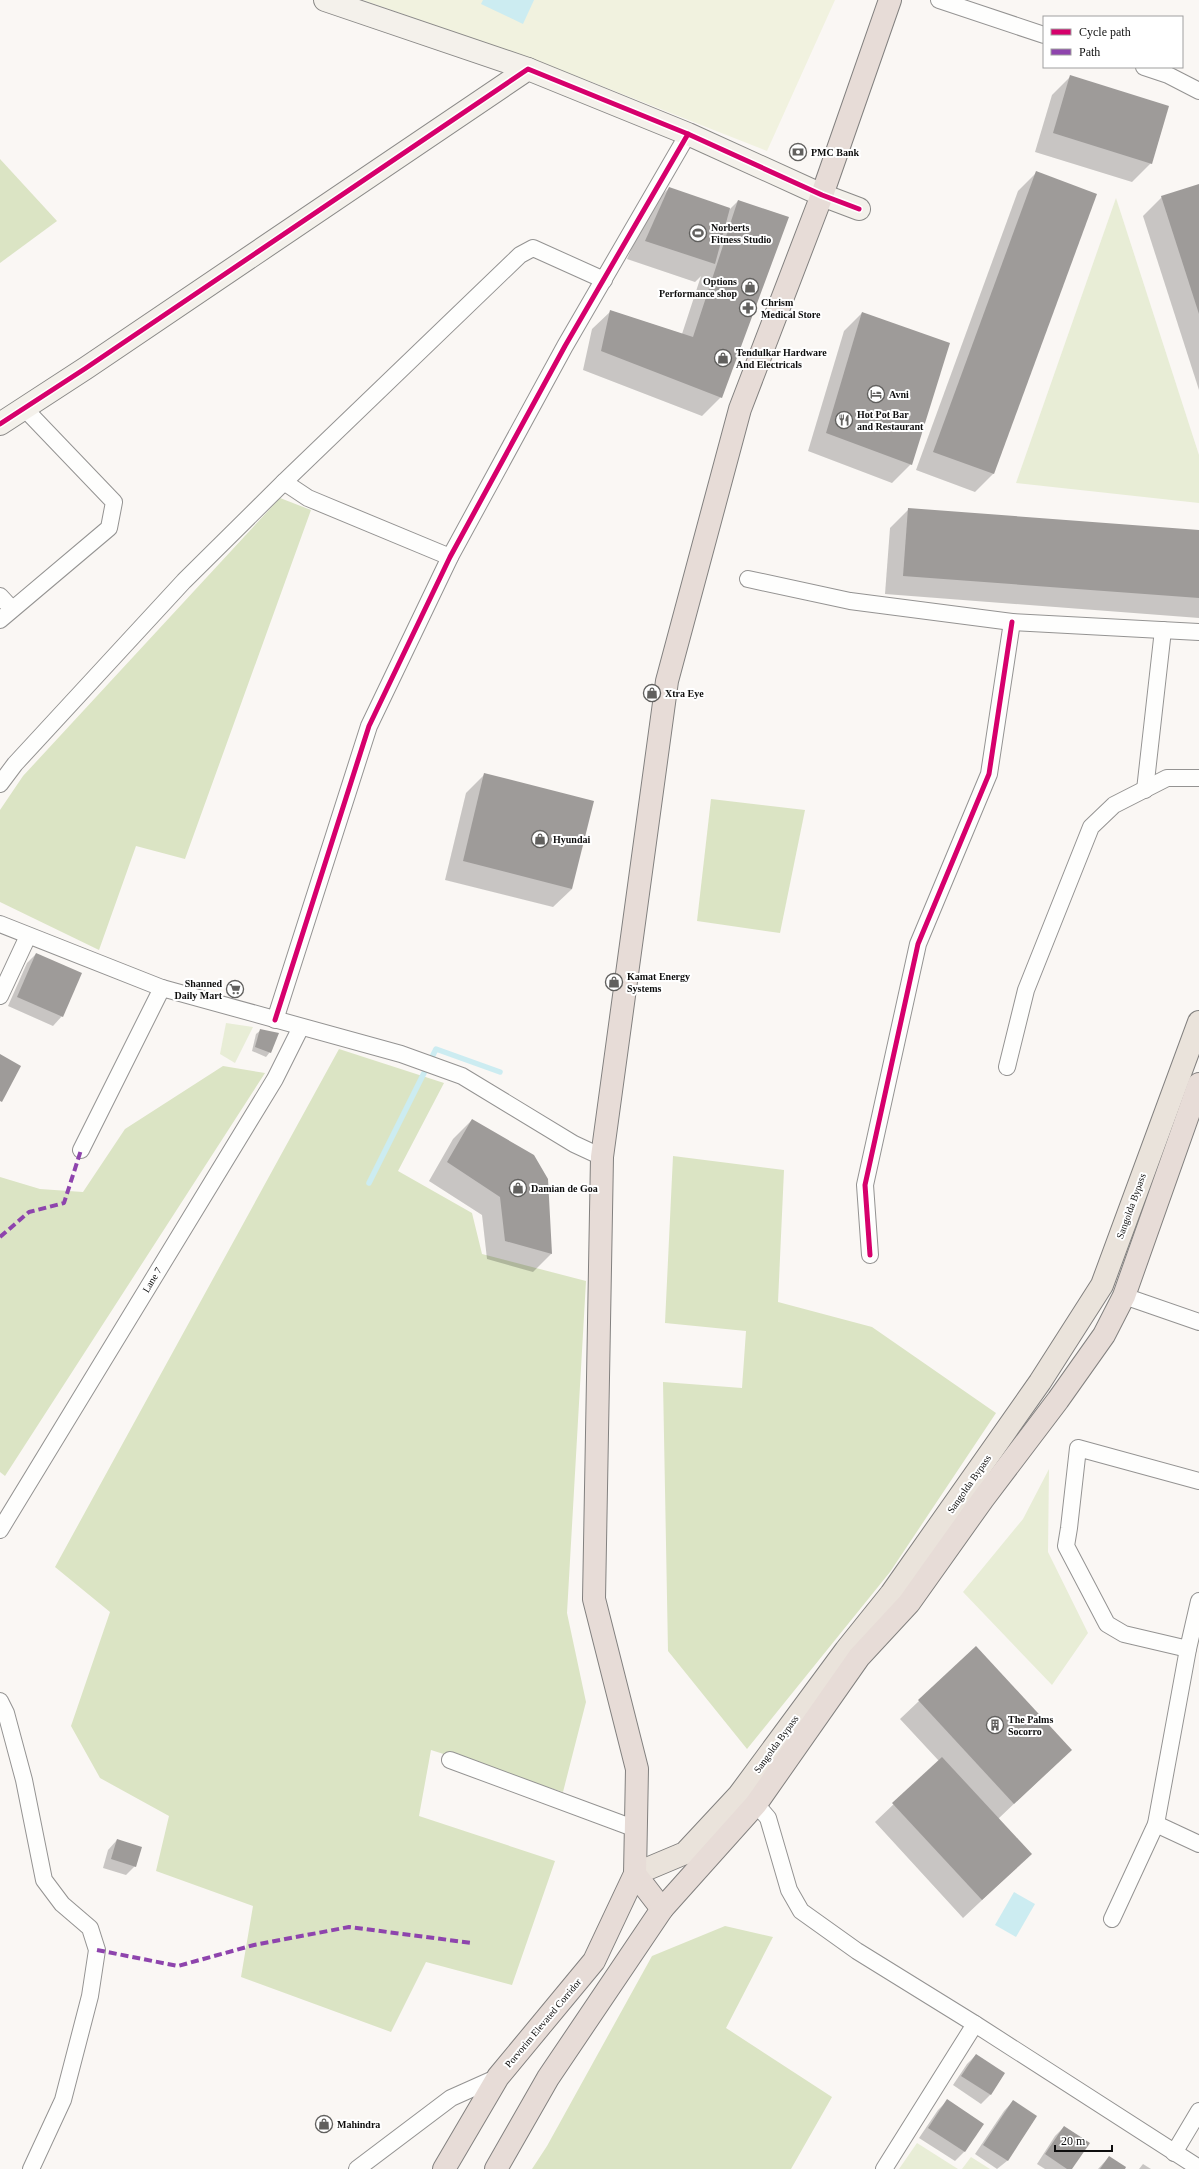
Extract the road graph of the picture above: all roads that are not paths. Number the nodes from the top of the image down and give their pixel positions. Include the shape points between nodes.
1 (325, 0) edge
2 (890, 0) edge
3 (939, 0) edge
4 (1043, 35) edge
5 (1147, 68) edge
6 (528, 69) junction
7 (1199, 91) edge
8 (688, 134) junction
9 (822, 195) junction
10 (859, 209) dead end
11 (604, 280) junction
12 (24, 408) junction
13 (0, 424) edge
14 (284, 482) junction
15 (450, 558) junction
16 (748, 579) dead end
17 (0, 596) edge
18 (12, 608) junction
19 (0, 620) edge
20 (1012, 622) junction
21 (1163, 630) junction
22 (1199, 632) edge
23 (1199, 778) edge
24 (0, 784) edge
25 (1145, 790) junction
26 (0, 924) edge
27 (28, 936) junction
28 (162, 988) junction
29 (0, 996) edge
30 (275, 1020) junction
31 (1199, 1022) edge
32 (301, 1027) junction
33 (1008, 1067) dead end
34 (1199, 1084) edge
35 (81, 1150) dead end
36 (602, 1157) junction
37 (870, 1255) dead end
38 (1124, 1296) junction
39 (1199, 1322) edge
40 (1199, 1481) edge
41 (0, 1530) edge
42 (1199, 1601) edge
43 (1188, 1649) junction
44 (0, 1701) edge
45 (450, 1760) dead end
46 (756, 1804) junction
47 (1156, 1824) junction
48 (636, 1829) junction
49 (1199, 1844) edge
50 (635, 1874) junction
51 (662, 1909) junction
52 (1112, 1919) dead end
53 (975, 2024) junction
54 (498, 2077) junction
55 (1199, 2111) edge
56 (1174, 2153) junction
57 (1199, 2168) edge
58 (31, 2169) edge
59 (357, 2169) edge
60 (444, 2169) edge
61 (496, 2169) edge
62 (884, 2169) edge

1 - 6 street
2 - 9 highway
3 - 4 street
5 - 7 street via 1168,74
6 - 8 street
6 - 12 street
8 - 9 street
8 - 11 street
9 - 10 street
9 - 36 highway via 740,409 667,681
11 - 14 street via 533,248 520,255
11 - 15 street via 565,346
12 - 13 street
12 - 18 street via 114,502 108,528
14 - 15 street via 308,498
14 - 24 street via 184,581 15,764
15 - 30 street via 369,726
16 - 20 street via 850,601
17 - 18 street
18 - 19 street
20 - 21 street
20 - 37 street via 989,774 917,952 865,1185
21 - 22 street
21 - 25 street
23 - 25 street via 1167,778
25 - 33 street via 1114,805 1091,826 1026,990
26 - 27 street
27 - 28 street
27 - 29 street
28 - 30 street
28 - 35 street
30 - 32 street
31 - 50 main road, Sangolda Bypass via 1102,1285 1040,1382 891,1594 846,1650 739,1795 685,1853
32 - 36 street via 401,1054 462,1076 574,1144
32 - 41 street, Lane 7 via 275,1078
34 - 38 highway, Sangolda Bypass
36 - 48 highway via 594,1599 637,1769
38 - 39 street
38 - 46 highway, Sangolda Bypass via 1104,1335 1058,1400 983,1498 910,1603 859,1657
40 - 43 street via 1078,1448 1066,1546 1107,1624 1124,1634
42 - 43 street
43 - 47 street
44 - 58 street via 6,1713 24,1780 44,1880 62,1904 90,1928 97,1950 90,1996 63,2100
45 - 48 street
46 - 51 highway, Sangolda Bypass
46 - 53 street via 768,1818 789,1890 801,1911 857,1951
47 - 49 street
47 - 52 street
48 - 50 highway
50 - 51 highway
50 - 54 highway, Porvorim Elevated Corridor via 594,1961
51 - 61 highway, Sangolda Bypass via 548,2078
53 - 56 street
53 - 62 street
54 - 59 street via 451,2098
54 - 60 highway, Porvorim Elevated Corridor
55 - 56 street
56 - 57 street

